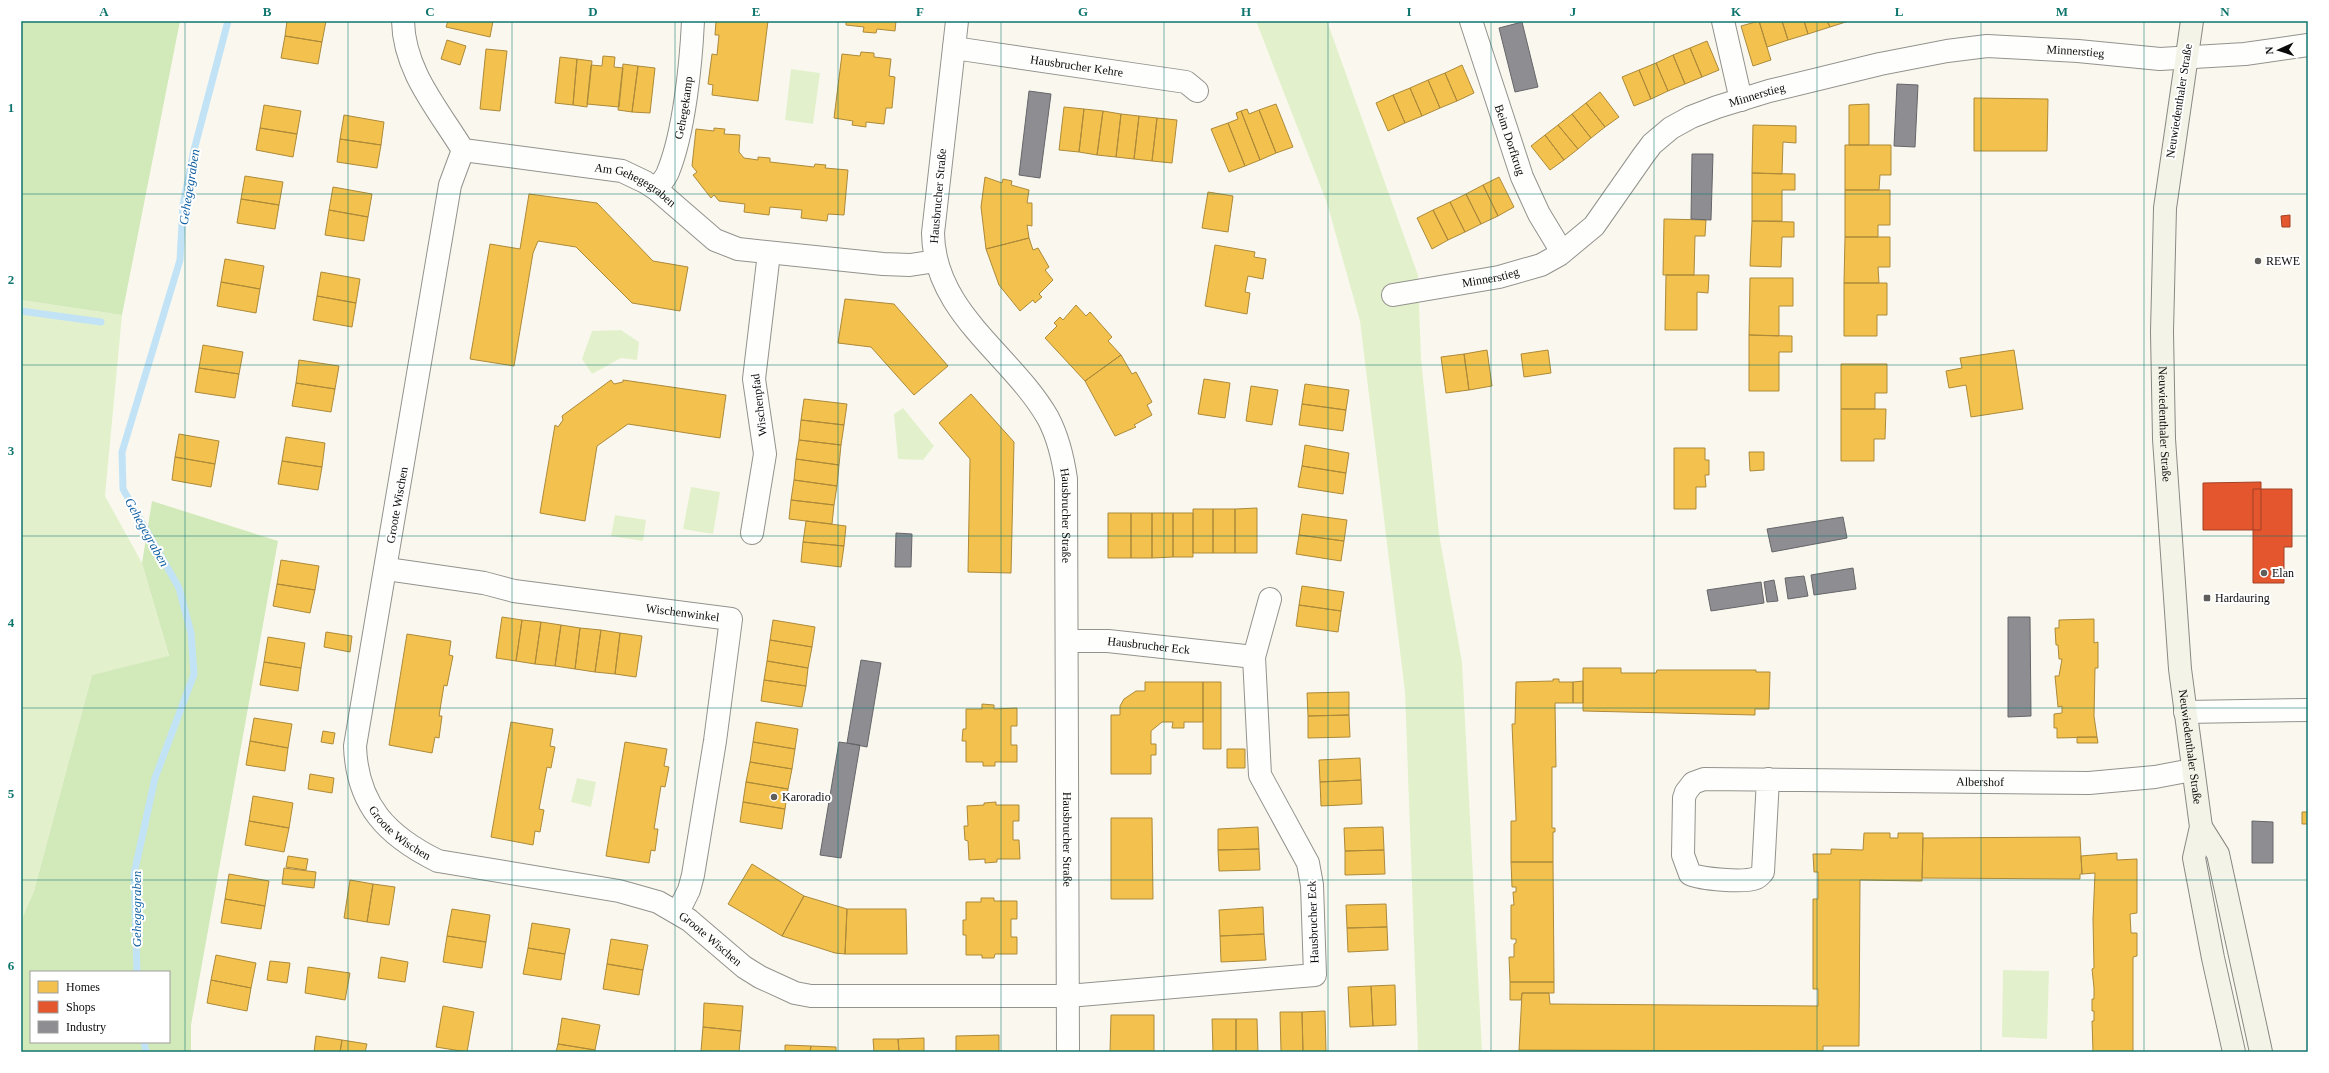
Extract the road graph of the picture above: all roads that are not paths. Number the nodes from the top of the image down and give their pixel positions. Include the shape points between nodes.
1 (403, 21) edge
2 (693, 21) edge
3 (957, 21) edge
4 (1470, 21) edge
5 (1724, 21) edge
6 (2192, 21) edge
7 (2305, 46) edge
8 (954, 48) junction
9 (2186, 58) junction
10 (1197, 91) dead end
11 (1741, 100) junction
12 (463, 150) junction
13 (656, 189) junction
14 (1562, 252) junction
15 (769, 253) junction
16 (936, 261) junction
17 (1393, 295) dead end
18 (752, 532) dead end
19 (387, 570) junction
20 (1270, 599) dead end
21 (1067, 641) junction
22 (1254, 657) junction
23 (2308, 710) edge
24 (2185, 712) junction
25 (2192, 770) junction
26 (1768, 779) junction
27 (2201, 827) junction
28 (678, 912) junction
29 (1068, 996) junction
30 (1068, 1052) edge
31 (2234, 1052) edge
32 (2261, 1052) edge

1 - 12 street via 404,46 413,71
2 - 13 street, Gehegekamp via 692,48 674,156 668,174
3 - 8 street, Hausbrucher Straße
4 - 14 street, Beim Dorfkrug via 1522,177 1539,214
5 - 11 street
6 - 9 street, Neuwiedenthaler Straße
7 - 9 street, Minnerstieg
8 - 10 street, Hausbrucher Kehre via 1186,82
8 - 16 street, Hausbrucher Straße via 933,233
9 - 11 street, Minnerstieg via 2138,58 2078,51 1987,46 1880,64
9 - 24 street, Neuwiedenthaler Straße via 2165,208 2162,332 2169,525
11 - 14 street, Minnerstieg via 1691,117 1666,132 1643,156 1594,226
12 - 13 street, Am Gehegegraben via 606,168 635,176
12 - 19 street, Groote Wischen via 450,185
13 - 15 street, Am Gehegegraben via 716,240 738,249
14 - 17 street, Minnerstieg via 1541,265 1520,272
15 - 16 street, Am Gehegegraben via 883,264 910,265
15 - 18 street, Wischenpfad via 754,379 765,454
16 - 21 street, Hausbrucher Straße via 944,282 962,313 1040,406 1059,444 1067,497
19 - 28 street, Groote Wischen via 355,746 359,776 375,815 396,836 438,861 619,891 658,902
19 - 28 street, Wischenwinkel via 484,584 514,591 731,619 715,741 693,875
20 - 22 street, Hausbrucher Eck
21 - 22 street, Hausbrucher Eck via 1108,641
21 - 29 street, Hausbrucher Straße
22 - 29 street, Hausbrucher Eck via 1260,775 1308,863 1312,885 1315,976
23 - 24 street
24 - 25 street, Neuwiedenthaler Straße
25 - 26 street, Albershof via 2155,777 2089,783
25 - 27 street, Neuwiedenthaler Straße
26 - 26 street, Albershof via 1704,778 1689,787 1684,798 1683,855 1690,874 1699,878 1745,880 1756,878 1763,872
27 - 31 street, Neuwiedenthaler Straße via 2194,858
27 - 32 street, Neuwiedenthaler Straße via 2218,854
28 - 29 street, Groote Wischen via 744,967 795,993 834,997
29 - 30 street, Hausbrucher Straße

